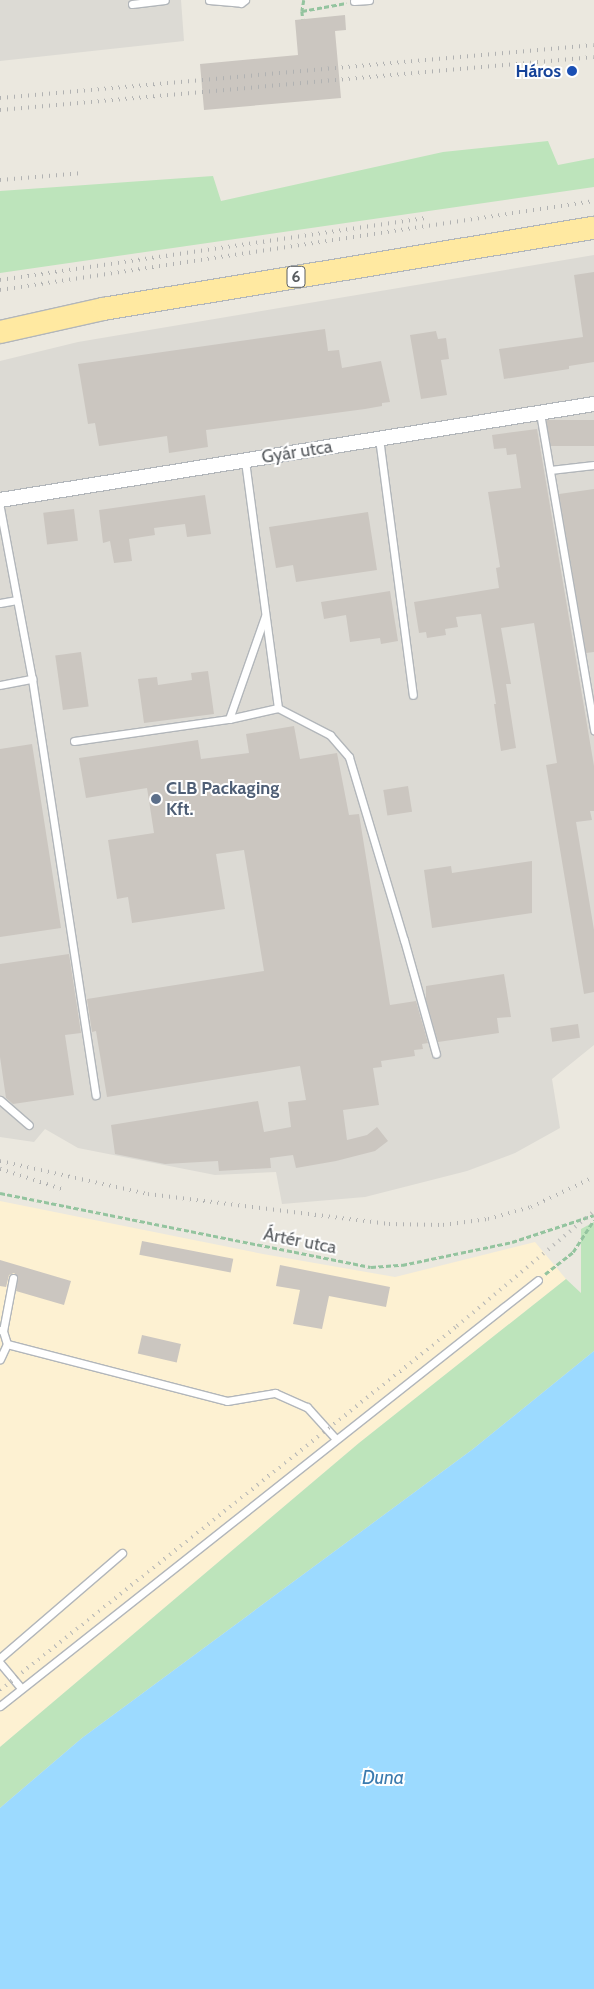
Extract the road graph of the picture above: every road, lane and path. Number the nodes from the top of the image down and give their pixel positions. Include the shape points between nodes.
1 (165, 0) edge
2 (209, 0) edge
3 (245, 0) edge
4 (304, 0) edge
5 (369, 0) edge
6 (354, 1) joint
7 (132, 4) dead end
8 (302, 11) junction
9 (303, 19) dead end
10 (594, 228) edge
11 (0, 332) edge
12 (594, 404) edge
13 (540, 413) junction
14 (379, 438) junction
15 (245, 460) junction
16 (594, 464) edge
17 (550, 470) junction
18 (0, 500) edge
19 (0, 508) edge
20 (17, 600) junction
21 (0, 603) edge
22 (266, 613) junction
23 (32, 679) junction
24 (0, 684) edge
25 (414, 695) dead end
26 (278, 708) junction
27 (230, 718) junction
28 (594, 730) edge
29 (74, 741) dead end
30 (436, 1054) dead end
31 (96, 1095) dead end
32 (0, 1100) edge
33 (29, 1125) dead end
34 (0, 1193) edge
35 (594, 1215) edge
36 (594, 1220) edge
37 (13, 1278) dead end
38 (538, 1280) joint
39 (1, 1330) edge
40 (8, 1344) junction
41 (0, 1359) edge
42 (335, 1438) junction
43 (122, 1553) dead end
44 (0, 1658) edge
45 (0, 1662) edge
46 (21, 1688) junction
47 (0, 1706) edge

1 - 7 lane
2 - 3 lane via 241,3
4 - 8 path
5 - 6 lane
6 - 8 path
8 - 9 path
10 - 11 main road, 6 via 103,309
12 - 13 street, Gyár utca
13 - 14 street, Gyár utca
13 - 17 lane
14 - 15 street, Gyár utca
14 - 25 lane
15 - 18 street, Gyár utca
15 - 22 lane
16 - 17 lane
17 - 28 lane
19 - 20 lane
20 - 21 lane
20 - 23 lane
22 - 26 lane
22 - 27 lane
23 - 24 lane
23 - 31 lane
26 - 27 lane
26 - 30 lane via 330,735 348,757
27 - 29 lane
32 - 33 lane
34 - 35 path, Ártér utca via 371,1267 402,1265 512,1242
36 - 38 path via 572,1252
37 - 39 lane
38 - 42 lane
39 - 40 lane
40 - 41 lane
40 - 42 lane via 227,1401 274,1393 307,1407
42 - 46 lane
43 - 44 lane
45 - 46 lane
46 - 47 lane

